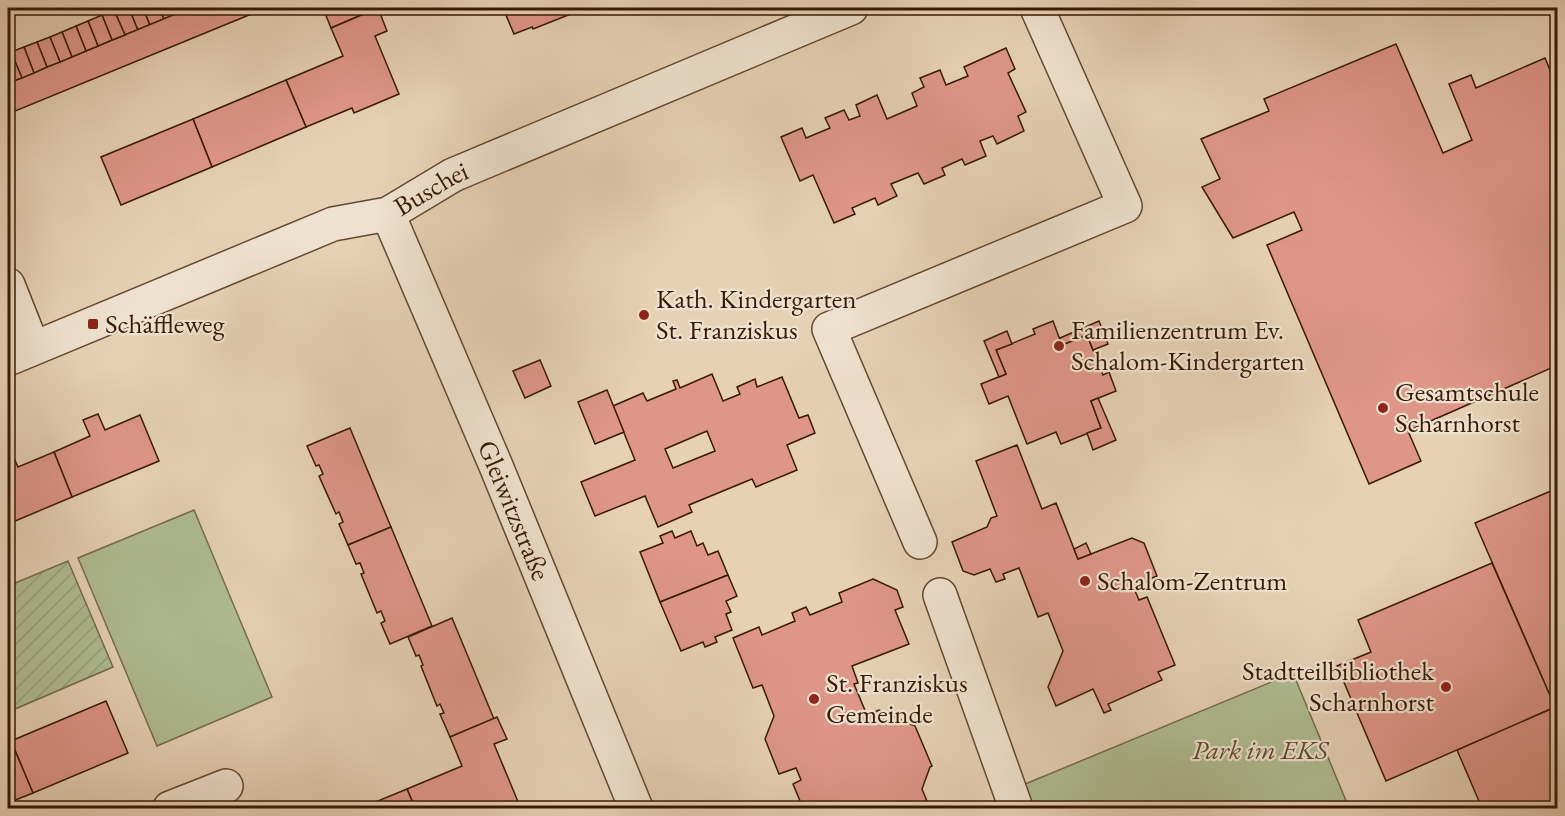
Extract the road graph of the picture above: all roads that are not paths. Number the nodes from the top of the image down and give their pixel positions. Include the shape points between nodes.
1 (851, 8) edge
2 (1037, 8) edge
3 (388, 214) junction
4 (8, 285) edge
5 (20, 354) edge
6 (920, 542) dead end
7 (940, 595) dead end
8 (226, 786) dead end
9 (170, 808) edge
10 (636, 808) edge
11 (1016, 808) edge

1 - 3 street, Buschei via 453,175
2 - 6 street via 1125,206 829,329
3 - 5 street, Buschei via 333,224
3 - 10 street, Gleiwitzstraße
4 - 5 street
7 - 11 street
8 - 9 street

